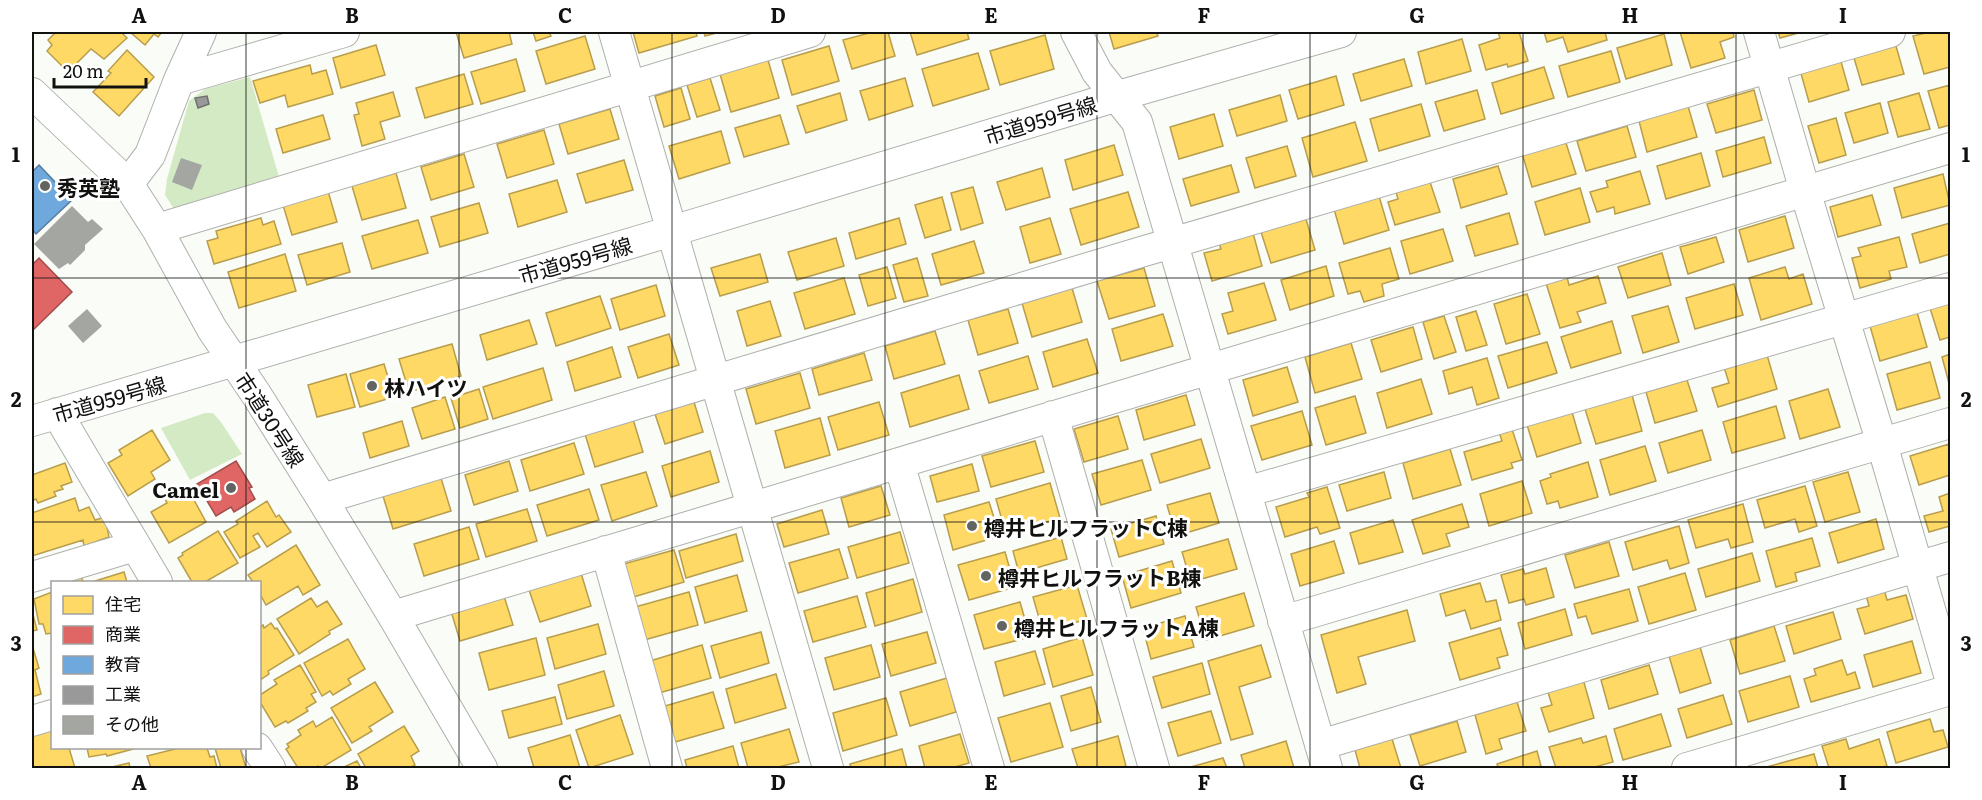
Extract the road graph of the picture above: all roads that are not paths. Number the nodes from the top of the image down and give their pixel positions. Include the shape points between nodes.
1 (201, 32) edge
2 (344, 32) edge
3 (614, 32) edge
4 (810, 32) edge
5 (1076, 32) edge
6 (1341, 32) edge
7 (1759, 32) edge
8 (1890, 32) edge
9 (1770, 67) junction
10 (179, 80) junction
11 (629, 86) junction
12 (32, 93) edge
13 (1118, 96) junction
14 (1950, 148) edge
15 (128, 184) junction
16 (1805, 191) junction
17 (157, 229) junction
18 (672, 231) junction
19 (1173, 242) junction
20 (1950, 288) edge
21 (1844, 318) junction
22 (232, 361) junction
23 (1210, 369) junction
24 (715, 381) junction
25 (1053, 416) junction
26 (44, 417) edge
27 (1950, 423) edge
28 (1882, 444) junction
29 (899, 463) junction
30 (1246, 492) junction
31 (322, 499) junction
32 (752, 507) junction
33 (135, 546) junction
34 (606, 551) junction
35 (1950, 557) edge
36 (1918, 567) junction
37 (32, 578) edge
38 (156, 581) edge
39 (393, 616) junction
40 (1283, 621) junction
41 (1950, 678) edge
42 (1950, 690) edge
43 (51, 715) edge
44 (32, 721) edge
45 (258, 749) edge
46 (1323, 757) edge
47 (270, 768) edge
48 (482, 768) edge
49 (667, 768) edge
50 (828, 768) edge
51 (989, 768) edge
52 (1154, 768) edge
53 (1686, 768) edge

1 - 10 street
2 - 10 street
3 - 11 street
4 - 11 street
5 - 13 street via 1097,72
6 - 13 street, 市道959号線
7 - 9 street
8 - 9 street
9 - 16 street
9 - 19 street
10 - 15 street via 150,155
11 - 17 street
11 - 18 street
12 - 15 street, 市道30号線
13 - 18 street, 市道959号線
13 - 19 street via 1137,122
14 - 16 street
15 - 17 street, 市道30号線
16 - 21 street
16 - 23 street
17 - 22 street, 市道30号線
18 - 22 street, 市道959号線
18 - 24 street
19 - 23 street
19 - 24 street
20 - 21 street
21 - 28 street
21 - 30 street
22 - 26 street, 市道959号線
22 - 31 street, 市道30号線
23 - 25 street
23 - 30 street
24 - 31 street
24 - 32 street
25 - 29 street
25 - 52 street
26 - 33 street
27 - 28 street
28 - 36 street
28 - 40 street
29 - 32 street
29 - 51 street
30 - 40 street
31 - 39 street, 市道30号線
32 - 34 street
32 - 50 street
33 - 37 street
33 - 38 street
34 - 39 street
34 - 49 street
35 - 36 street
36 - 41 street
36 - 46 street
39 - 48 street, 市道30号線
40 - 46 street
42 - 53 street
43 - 44 street
45 - 47 street

